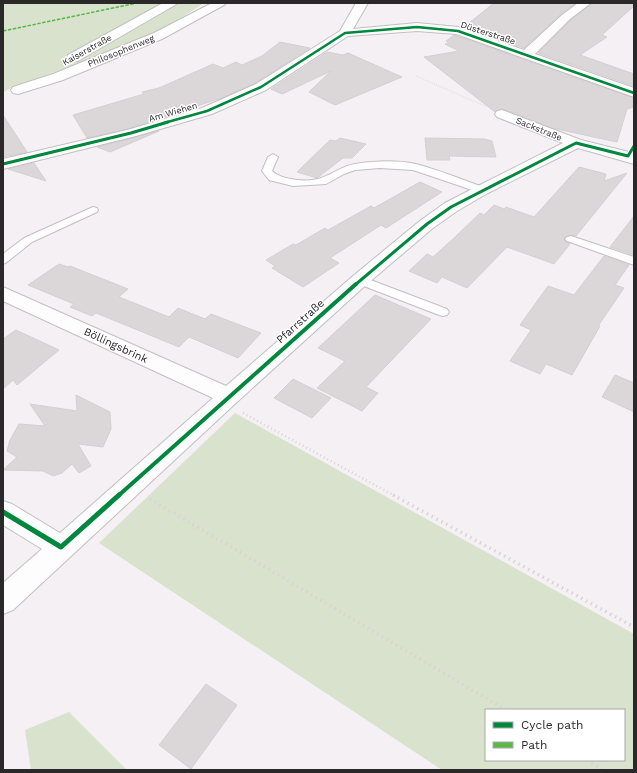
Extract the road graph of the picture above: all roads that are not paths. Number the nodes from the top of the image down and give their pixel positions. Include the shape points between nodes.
1 (171, 3) edge
2 (220, 3) edge
3 (362, 3) edge
4 (585, 3) edge
5 (345, 33) junction
6 (332, 40) joint
7 (527, 54) junction
8 (13, 92) joint
9 (634, 93) edge
10 (502, 114) road end
11 (576, 143) junction
12 (632, 154) edge
13 (272, 157) dead end
14 (3, 164) edge
15 (482, 190) junction
16 (93, 210) dead end
17 (571, 239) dead end
18 (3, 260) edge
19 (634, 262) edge
20 (360, 280) junction
21 (3, 293) edge
22 (443, 312) dead end
23 (226, 399) junction
24 (3, 512) edge
25 (61, 547) junction
26 (3, 601) edge

1 - 8 street, Kaiserstraße
2 - 8 street, Philosophenweg via 158,36 58,77
3 - 5 street
4 - 7 street via 566,17
5 - 6 street, Düsterstraße
5 - 7 street, Düsterstraße via 417,27 440,28 472,35
6 - 14 street, Am Wiehen via 261,87 207,111
7 - 9 street, Düsterstraße
10 - 11 street, Sackstraße
11 - 12 street, Sackstraße
11 - 15 street, Pfarrstraße
13 - 15 lane via 267,171 273,178 293,183 322,182 340,172 380,165 414,167
15 - 20 street, Pfarrstraße via 427,224
16 - 18 lane via 28,240
17 - 19 lane
20 - 22 lane
20 - 23 street, Pfarrstraße
21 - 23 street, Böllingsbrink
23 - 25 street, Pfarrstraße
24 - 25 street
25 - 26 street, Pfarrstraße

